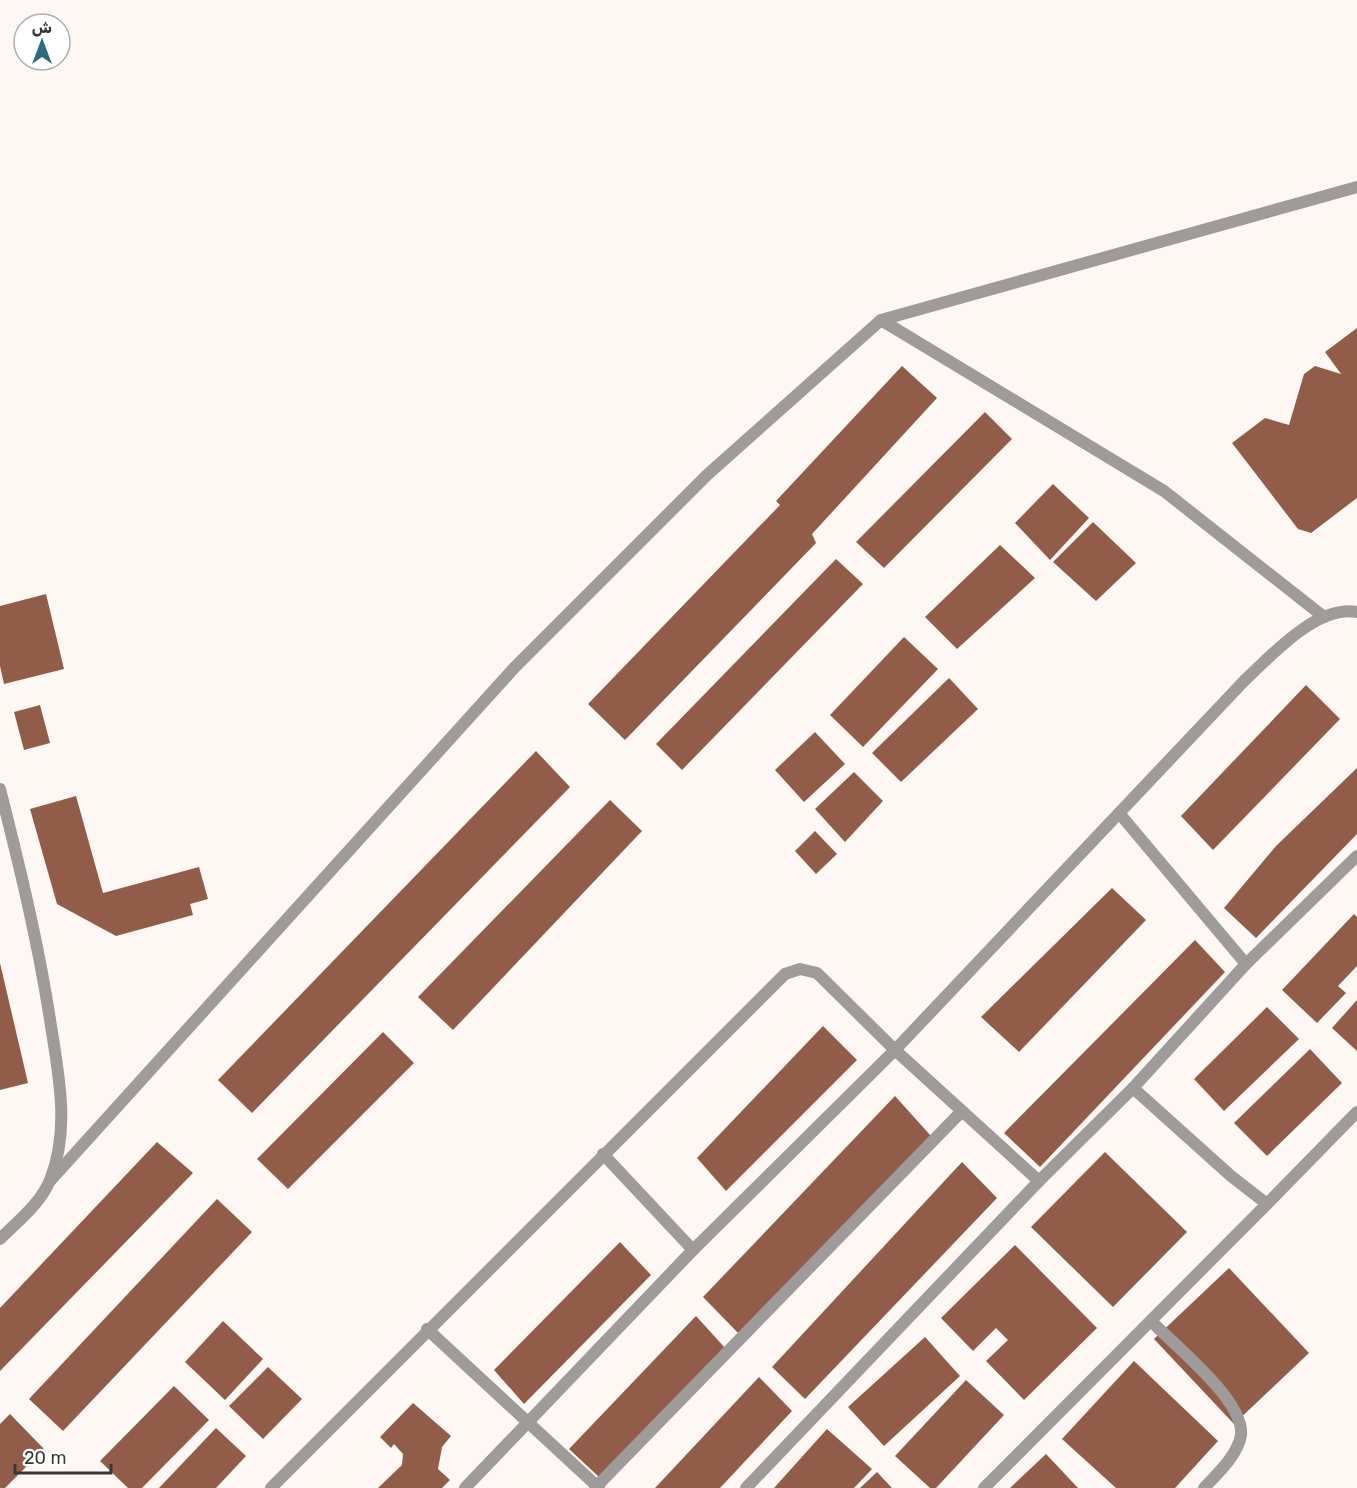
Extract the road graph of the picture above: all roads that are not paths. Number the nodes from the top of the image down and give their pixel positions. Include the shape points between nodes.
1 (1357, 187) edge
2 (881, 320) junction
3 (1357, 612) edge
4 (1324, 617) junction
5 (0, 789) edge
6 (1119, 813) junction
7 (1357, 856) edge
8 (1246, 964) junction
9 (895, 1050) junction
10 (1133, 1088) junction
11 (962, 1111) junction
12 (1357, 1112) edge
13 (603, 1154) junction
14 (50, 1181) junction
15 (1039, 1181) junction
16 (1268, 1204) junction
17 (0, 1239) edge
18 (693, 1250) junction
19 (1151, 1321) junction
20 (427, 1329) junction
21 (529, 1421) junction
22 (597, 1487) edge
23 (271, 1488) edge
24 (465, 1488) edge
25 (747, 1488) edge
26 (984, 1488) edge
27 (1204, 1488) edge

1 - 2 street
2 - 4 street via 1164,491
2 - 14 street via 707,475 515,667
3 - 4 street via 1347,610
4 - 6 street via 1290,637
5 - 14 street via 40,953 62,1094 61,1140
6 - 8 street
6 - 9 street
7 - 8 street
8 - 10 street
9 - 11 street
9 - 13 street via 817,973 800,969 785,974
9 - 18 street
10 - 15 street
10 - 16 street
11 - 15 street
11 - 22 street
12 - 16 street
13 - 18 street
13 - 20 street
14 - 17 street via 30,1209
15 - 25 street
16 - 19 street
18 - 21 street
19 - 26 street
19 - 27 street via 1227,1397 1241,1420 1241,1437 1227,1463
20 - 21 street
20 - 23 street
21 - 22 street
21 - 24 street

